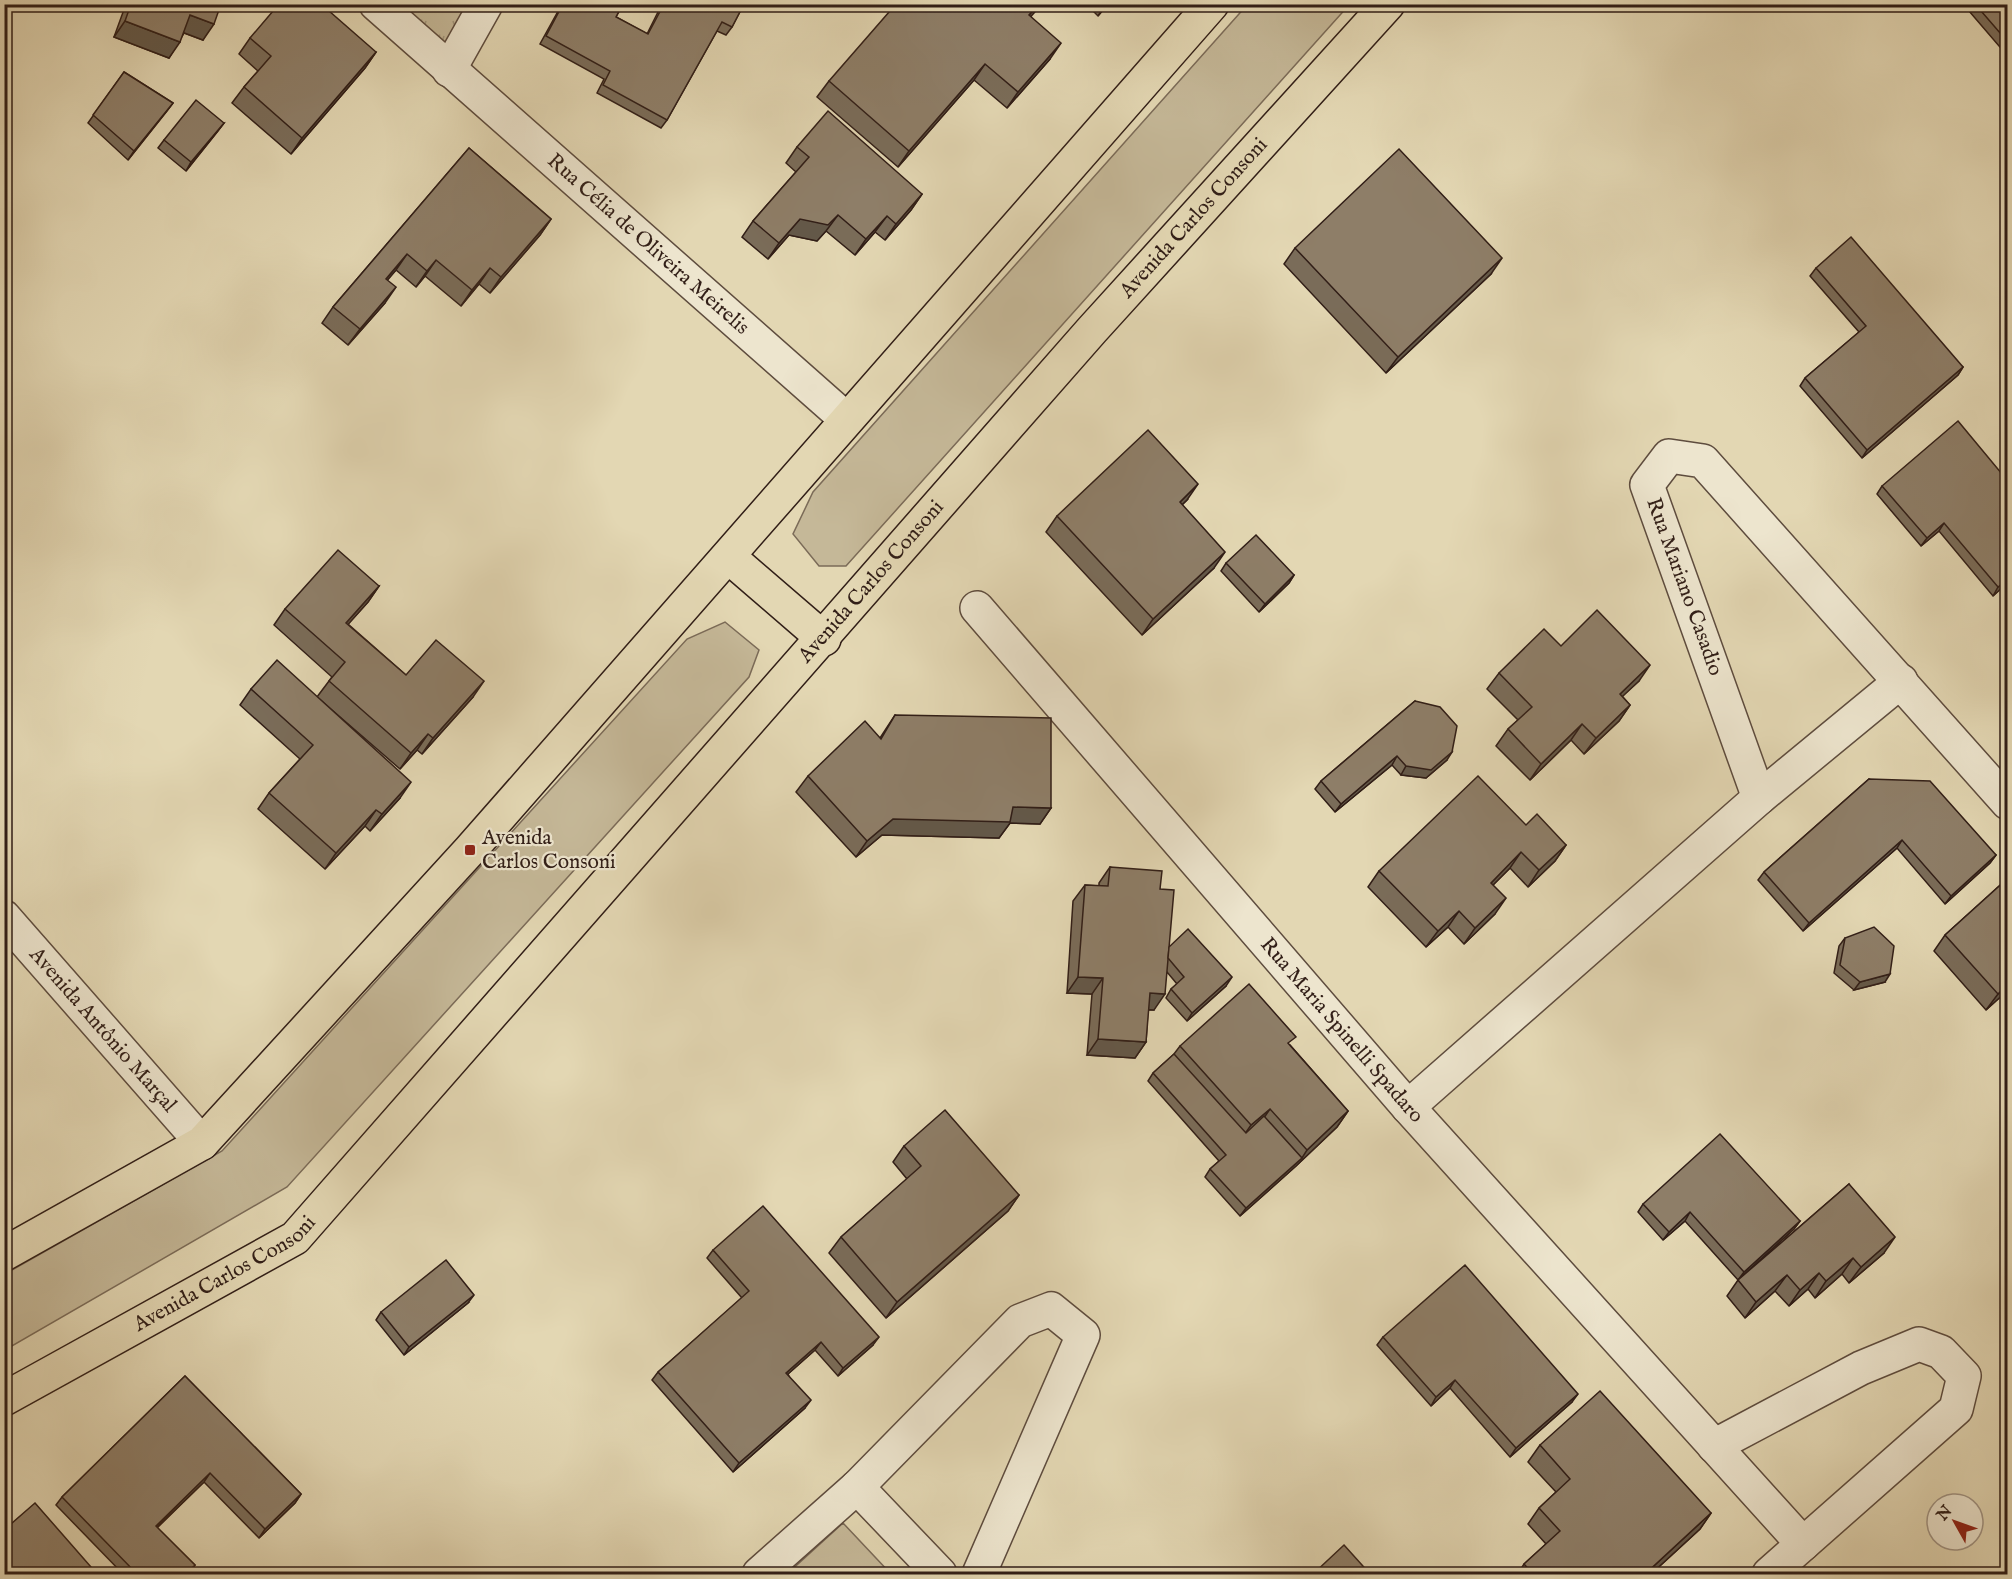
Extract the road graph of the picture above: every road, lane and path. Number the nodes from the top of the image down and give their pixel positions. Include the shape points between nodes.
1 (376, 4) edge
2 (486, 4) edge
3 (1212, 4) edge
4 (1388, 4) edge
5 (449, 70) junction
6 (846, 419) junction
7 (729, 557) junction
8 (978, 608) dead end
9 (824, 639) junction
10 (1901, 681) junction
11 (1759, 798) junction
12 (2007, 802) edge
13 (4, 917) edge
14 (1408, 1107) junction
15 (202, 1143) junction
16 (4, 1254) edge
17 (4, 1399) edge
18 (1714, 1446) junction
19 (857, 1487) junction
20 (1803, 1544) junction
21 (759, 1575) edge
22 (940, 1575) edge
23 (979, 1575) edge
24 (1769, 1575) edge

1 - 5 street, Rua Célia de Oliveira Meirelis
2 - 5 street
3 - 6 main road
4 - 9 main road, Avenida Carlos Consoni via 1092,330
5 - 6 street, Rua Célia de Oliveira Meirelis
6 - 7 main road
7 - 9 main road
7 - 15 main road via 470,850
8 - 14 street, Rua Maria Spinelli Spadaro
9 - 17 main road, Avenida Carlos Consoni via 295,1238
10 - 11 street
10 - 11 street, Rua Mariano Casadio via 1703,460 1669,456 1647,485
10 - 12 street, Rua Mariano Casadio
11 - 14 street
13 - 15 street, Avenida Antônio Marçal
14 - 18 street, Rua Maria Spinelli Spadaro
15 - 16 main road
18 - 20 street, Rua Maria Spinelli Spadaro
18 - 20 street via 1861,1368 1919,1344 1941,1352 1964,1376 1956,1409
19 - 21 street
19 - 22 street
19 - 23 street via 1020,1321 1051,1309 1083,1335
20 - 24 street

